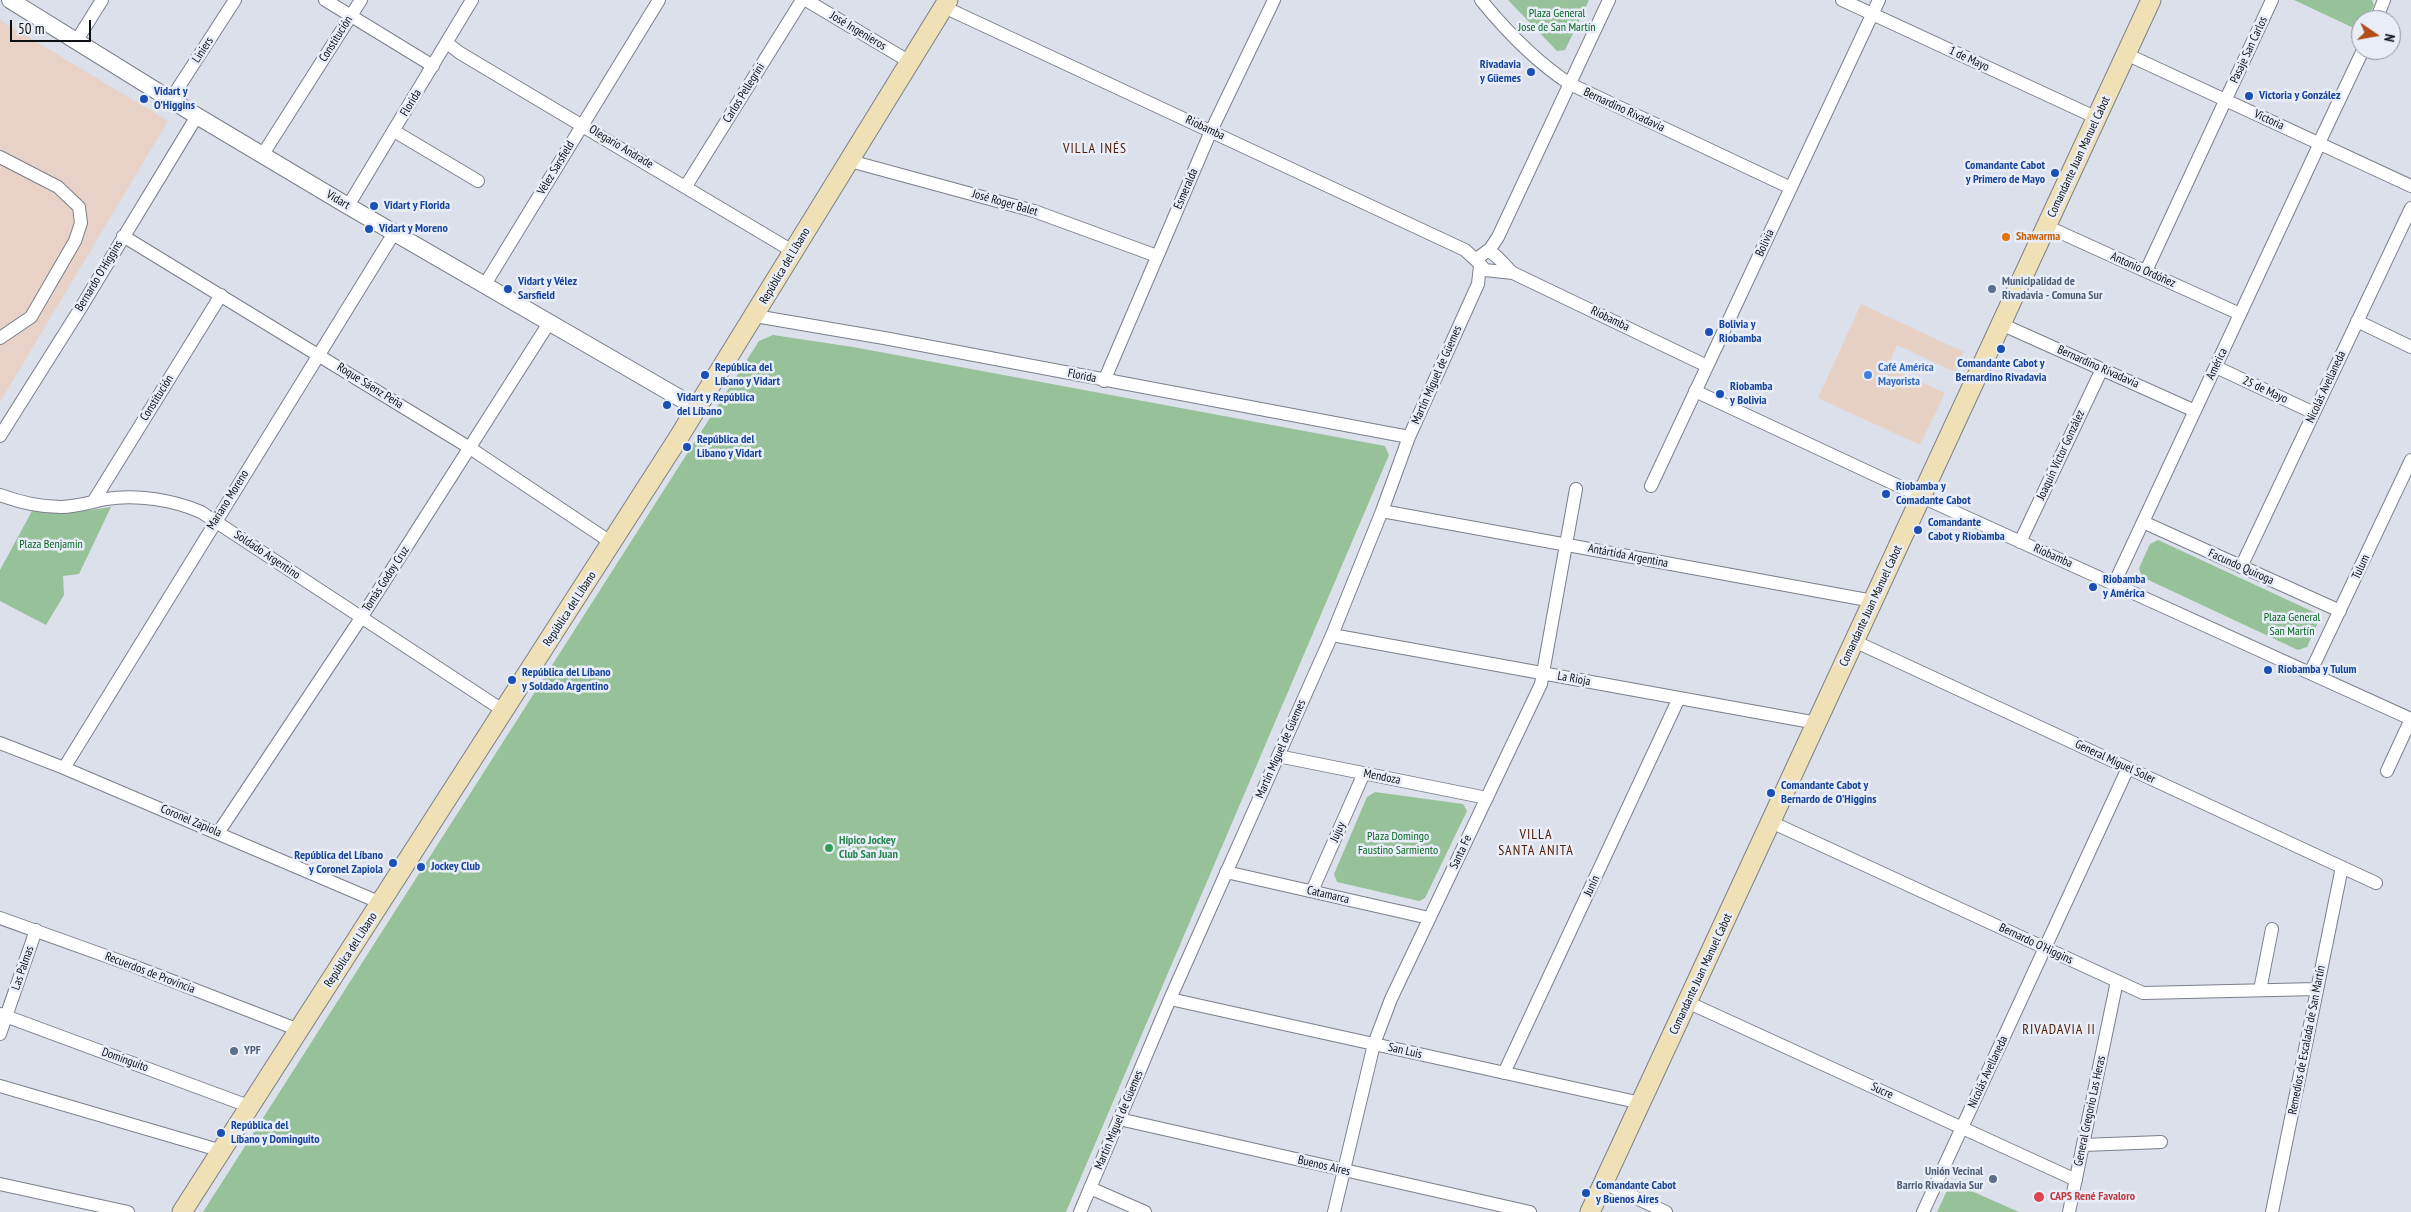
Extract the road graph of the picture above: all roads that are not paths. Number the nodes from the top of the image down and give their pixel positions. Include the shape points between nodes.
1 (10, 0) edge
2 (102, 0) edge
3 (235, 0) edge
4 (325, 0) edge
5 (360, 0) edge
6 (472, 0) edge
7 (660, 0) edge
8 (802, 0) edge
9 (806, 0) edge
10 (1274, 0) edge
11 (1481, 0) edge
12 (1609, 0) edge
13 (1842, 0) edge
14 (1879, 0) edge
15 (2151, 0) edge
16 (2272, 0) edge
17 (946, 4) edge
18 (1872, 14) junction
19 (351, 16) junction
20 (77, 40) junction
21 (447, 43) junction
22 (2126, 54) junction
23 (2357, 60) edge
24 (910, 62) junction
25 (433, 66) junction
26 (1570, 84) junction
27 (171, 99) junction
28 (2225, 99) junction
29 (196, 116) junction
30 (2096, 118) junction
31 (583, 125) junction
32 (394, 131) junction
33 (1211, 131) junction
34 (2320, 143) junction
35 (263, 154) junction
36 (0, 157) edge
37 (850, 160) junction
38 (478, 181) dead end
39 (686, 186) junction
40 (2411, 186) edge
41 (1791, 188) junction
42 (348, 206) junction
43 (2411, 208) edge
44 (2046, 226) junction
45 (394, 233) junction
46 (124, 236) junction
47 (794, 252) junction
48 (1157, 256) junction
49 (1488, 261) junction
50 (2146, 271) junction
51 (484, 286) junction
52 (221, 295) junction
53 (2240, 314) junction
54 (755, 316) junction
55 (2357, 322) junction
56 (549, 323) junction
57 (2001, 324) junction
58 (0, 338) edge
59 (2411, 347) edge
60 (318, 354) junction
61 (1707, 366) junction
62 (2216, 367) junction
63 (2102, 369) junction
64 (1104, 381) junction
65 (1696, 391) junction
66 (697, 408) junction
67 (2195, 411) junction
68 (2314, 413) junction
69 (0, 436) edge
70 (1409, 438) junction
71 (470, 448) junction
72 (2411, 460) edge
73 (1651, 486) dead end
74 (1576, 489) dead end
75 (0, 495) edge
76 (1921, 496) junction
77 (93, 502) junction
78 (1382, 511) junction
79 (215, 521) junction
80 (2143, 522) junction
81 (2020, 542) junction
82 (612, 544) junction
83 (1566, 544) junction
84 (2240, 566) junction
85 (2114, 584) junction
86 (1873, 601) junction
87 (2340, 611) junction
88 (361, 618) junction
89 (1332, 635) junction
90 (1854, 641) junction
91 (1543, 673) junction
92 (2310, 674) junction
93 (1679, 698) junction
94 (504, 711) junction
95 (2411, 719) edge
96 (1817, 723) junction
97 (0, 743) edge
98 (1278, 756) junction
99 (64, 768) junction
100 (2128, 768) junction
101 (2387, 771) dead end
102 (1364, 773) junction
103 (1487, 798) junction
104 (1771, 822) junction
105 (218, 832) junction
106 (2342, 867) junction
107 (1226, 872) junction
108 (2376, 883) dead end
109 (1312, 891) junction
110 (381, 903) junction
111 (0, 918) edge
112 (1430, 918) junction
113 (2272, 929) dead end
114 (36, 930) junction
115 (2045, 948) junction
116 (2117, 981) junction
117 (2317, 989) junction
118 (2260, 990) junction
119 (1170, 999) junction
120 (1687, 1002) junction
121 (3, 1015) edge
122 (299, 1030) junction
123 (0, 1034) edge
124 (1374, 1044) junction
125 (1504, 1073) junction
126 (0, 1086) edge
127 (1641, 1103) junction
128 (250, 1106) junction
129 (1119, 1119) junction
130 (1962, 1128) junction
131 (2161, 1142) dead end
132 (2083, 1145) junction
133 (222, 1151) junction
134 (1344, 1170) junction
135 (2076, 1180) junction
136 (1604, 1183) junction
137 (0, 1184) edge
138 (1090, 1188) junction
139 (128, 1212) edge
140 (182, 1212) edge
141 (1080, 1212) edge
142 (1145, 1212) edge
143 (1334, 1212) edge
144 (1530, 1212) edge
145 (1590, 1212) edge
146 (1666, 1212) edge
147 (1923, 1212) edge
148 (2069, 1212) edge
149 (2272, 1212) edge

1 - 20 street, Vidart
2 - 20 street
3 - 27 street, Liniers
4 - 19 street
5 - 19 street, Constitución
6 - 21 street, Florida
7 - 31 street, Vélez Sarsfield
8 - 39 street, Carlos Pellegrini
9 - 24 street, José Ingenieros
10 - 33 street, Esmeralda
11 - 26 street, Bernardino Rivadavia via 1520,44
12 - 26 street, Martín Miguel de Güemes
13 - 18 street, 1 de Mayo
14 - 18 street, Bolivia
15 - 22 main road, Comandante Juan Manuel Cabot
16 - 28 street, Pasaje San Carlos
17 - 24 main road, República del Líbano
17 - 33 street, Riobamba
18 - 30 street, 1 de Mayo
18 - 41 street, Bolivia
19 - 25 street
19 - 35 street, Constitución
20 - 27 street, Vidart
21 - 25 street, Florida
21 - 31 street, Olegario Andrade
22 - 28 street, Victoria
22 - 30 main road, Comandante Juan Manuel Cabot
23 - 34 street, América
24 - 37 main road, República del Líbano
25 - 32 street, Florida
26 - 41 street, Bernardino Rivadavia
26 - 49 street, Martín Miguel de Güemes
27 - 29 street, Vidart
28 - 34 street, Victoria
28 - 50 street
29 - 35 street, Vidart
29 - 46 street, Bernardo O'Higgins
30 - 44 main road, Comandante Juan Manuel Cabot
31 - 39 street, Olegario Andrade
31 - 51 street, Vélez Sarsfield
32 - 38 street
32 - 42 street, Florida
33 - 48 street, Esmeralda
33 - 49 street, Riobamba
34 - 40 street, Victoria
34 - 53 street, América
35 - 42 street, Vidart
36 - 58 street via 58,187 79,207 81,223 75,241 30,317
37 - 47 main road, República del Líbano
37 - 48 street, José Roger Balet via 1034,211
39 - 47 street, Olegario Andrade
41 - 61 street, Bolivia
42 - 45 street, Vidart
43 - 55 street, Nicolás Avellaneda
44 - 50 street, Antonio Ordóñez
44 - 57 main road, Comandante Juan Manuel Cabot
45 - 51 street, Vidart
45 - 60 street, Mariano Moreno
46 - 52 street, Roque Sáenz Peña
46 - 69 street, Bernardo O'Higgins
47 - 54 main road, República del Líbano
48 - 64 street, Esmeralda
49 - 61 street, Riobamba
49 - 70 street, Martín Miguel de Güemes
50 - 53 street, Antonio Ordóñez
51 - 56 street, Vidart
52 - 60 street, Roque Sáenz Peña
52 - 77 street, Constitución
53 - 62 street, América
54 - 64 street, Florida
54 - 66 main road, República del Líbano
55 - 59 street
55 - 68 street, Nicolás Avellaneda
56 - 66 street, Vidart
56 - 71 street, Tomás Godoy Cruz
57 - 63 street, Bernardino Rivadavia
57 - 76 main road, Comandante Juan Manuel Cabot
60 - 71 street, Roque Sáenz Peña
60 - 79 street, Mariano Moreno
61 - 65 street, Bolivia
62 - 67 street, América
62 - 68 street, 25 de Mayo
63 - 67 street, Bernardino Rivadavia
63 - 81 street, Joaquín Víctor González
64 - 70 street, Florida
65 - 73 street, Bolivia
65 - 76 street, Riobamba
66 - 82 main road, República del Líbano
67 - 80 street, América
68 - 84 street, Nicolás Avellaneda
70 - 78 street, Martín Miguel de Güemes
71 - 82 street, Roque Sáenz Peña
71 - 88 street, Tomás Godoy Cruz
72 - 87 street, Tulum
74 - 83 street, Santa Fe
75 - 77 street, Soldado Argentino via 62,507
76 - 81 street, Riobamba
76 - 86 main road, Comandante Juan Manuel Cabot
77 - 79 street, Soldado Argentino via 132,498 161,500 185,505
78 - 83 street, Antártida Argentina
78 - 89 street, Martín Miguel de Güemes
79 - 88 street, Soldado Argentino
79 - 99 street, Mariano Moreno
80 - 84 street, Facundo Quiroga
80 - 85 street, América
81 - 85 street, Riobamba
82 - 94 main road, República del Líbano
83 - 86 street, Antártida Argentina
83 - 91 street, Santa Fe
84 - 87 street, Facundo Quiroga
85 - 92 street, Riobamba
86 - 90 main road, Comandante Juan Manuel Cabot
87 - 92 street, Tulum
88 - 94 street, Soldado Argentino
88 - 105 street, Tomás Godoy Cruz
89 - 91 street, La Rioja
89 - 98 street, Martín Miguel de Güemes
90 - 96 main road, Comandante Juan Manuel Cabot
90 - 100 street, General Miguel Soler
91 - 93 street, La Rioja
91 - 103 street, Santa Fe via 1541,684
92 - 95 street, Riobamba
93 - 96 street, La Rioja
93 - 125 street, Junín
94 - 110 main road, República del Líbano
95 - 101 street
96 - 104 main road, Comandante Juan Manuel Cabot
97 - 99 street, Coronel Zapiola
98 - 102 street, Mendoza
98 - 107 street, Martín Miguel de Güemes
99 - 105 street, Coronel Zapiola
100 - 106 street, General Miguel Soler
100 - 115 street, Nicolás Avellaneda
102 - 103 street, Mendoza
102 - 109 street, Jujuy
103 - 112 street, Santa Fe
104 - 115 street, Bernardo O'Higgins
104 - 120 main road, Comandante Juan Manuel Cabot
105 - 110 street, Coronel Zapiola
106 - 108 street, General Miguel Soler
106 - 117 street, Remedios de Escalada de San Martín
107 - 109 street, Catamarca
107 - 119 street, Martín Miguel de Güemes
109 - 112 street, Catamarca
110 - 122 main road, República del Líbano
111 - 114 street, Recuerdos de Provincia
112 - 124 street, Santa Fe via 1391,999
113 - 118 street
114 - 121 street, Las Palmas
114 - 122 street, Recuerdos de Provincia
115 - 116 street, Bernardo O'Higgins
115 - 130 street, Nicolás Avellaneda
116 - 118 street, Bernardo O'Higgins via 2143,993
116 - 132 street, General Gregorio Las Heras
117 - 118 street, Bernardo O'Higgins
117 - 149 street, Remedios de Escalada de San Martín
119 - 124 street, San Luis
119 - 129 street, Martín Miguel de Güemes
120 - 127 main road, Comandante Juan Manuel Cabot
120 - 130 street, Sucre
121 - 123 street, Las Palmas
121 - 128 street, Dominguito
122 - 128 main road, República del Líbano
124 - 125 street, San Luis
124 - 134 street, Santa Fe
125 - 127 street, San Luis
126 - 133 street
127 - 136 main road, Comandante Juan Manuel Cabot
128 - 133 main road, República del Líbano
129 - 134 street, Buenos Aires
129 - 138 street, Martín Miguel de Güemes
130 - 135 street, Sucre
130 - 147 street, Nicolás Avellaneda
131 - 132 street
132 - 135 street, General Gregorio Las Heras
133 - 140 main road, República del Líbano
134 - 143 street, Santa Fe
134 - 144 street, Buenos Aires
135 - 148 street, General Gregorio Las Heras
136 - 145 main road, Comandante Juan Manuel Cabot
136 - 146 street
137 - 139 street
138 - 141 street, Martín Miguel de Güemes
138 - 142 street

